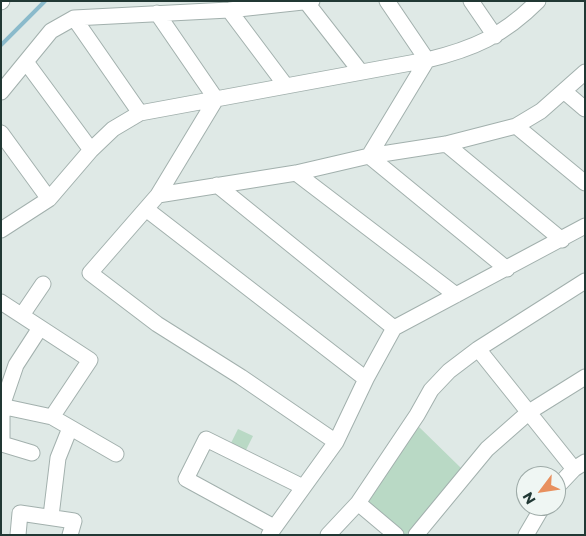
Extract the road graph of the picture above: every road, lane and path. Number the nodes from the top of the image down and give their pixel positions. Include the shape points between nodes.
1 (387, 1) edge
2 (471, 1) edge
3 (538, 1) edge
4 (310, 2) edge
5 (229, 10) junction
6 (157, 13) junction
7 (74, 18) junction
8 (495, 36) junction
9 (427, 60) junction
10 (26, 62) junction
11 (360, 71) junction
12 (585, 72) edge
13 (286, 86) junction
14 (1, 92) edge
15 (565, 92) junction
16 (216, 99) junction
17 (585, 109) edge
18 (140, 113) junction
19 (516, 126) junction
20 (1, 133) edge
21 (446, 144) junction
22 (91, 150) junction
23 (369, 156) junction
24 (296, 173) junction
25 (585, 183) edge
26 (217, 185) junction
27 (158, 195) junction
28 (49, 199) junction
29 (146, 209) junction
30 (585, 226) edge
31 (1, 230) edge
32 (562, 240) junction
33 (507, 269) junction
34 (585, 281) edge
35 (43, 284) dead end
36 (456, 295) junction
37 (1, 302) edge
38 (22, 315) junction
39 (40, 328) junction
40 (394, 328) junction
41 (478, 349) junction
42 (585, 377) edge
43 (366, 379) junction
44 (2, 406) edge
45 (529, 412) junction
46 (52, 417) junction
47 (70, 428) junction
48 (336, 442) junction
49 (32, 453) dead end
50 (116, 454) dead end
51 (580, 465) edge
52 (566, 478) edge
53 (303, 486) junction
54 (358, 503) junction
55 (51, 516) junction
56 (537, 516) edge
57 (272, 531) edge
58 (18, 535) edge
59 (70, 535) edge
60 (328, 535) edge
61 (396, 535) edge
62 (416, 535) edge
63 (526, 535) edge

1 - 9 street
2 - 8 street
3 - 8 street
4 - 5 street
4 - 11 street
5 - 6 street
5 - 13 street
6 - 7 street
6 - 16 street
7 - 10 street via 51,31
7 - 18 street
8 - 9 street via 466,50
9 - 11 street
9 - 23 street
10 - 14 street
10 - 22 street
11 - 13 street
12 - 15 street
13 - 16 street
15 - 17 street
15 - 19 street
16 - 18 street
16 - 27 street
18 - 22 street via 113,129
19 - 21 street
19 - 25 street
20 - 28 street
21 - 23 street
21 - 32 street
22 - 28 street
23 - 24 street
23 - 33 street
24 - 26 street
24 - 36 street
26 - 27 street
26 - 40 street
27 - 29 street
28 - 31 street
29 - 43 street
29 - 48 street via 90,273 157,324
30 - 32 street
32 - 33 street
33 - 36 street
34 - 41 street
35 - 38 street
36 - 40 street
37 - 38 street
38 - 39 street
39 - 44 street via 16,365
39 - 46 street via 90,360
40 - 43 street
41 - 45 street
41 - 54 street via 431,390
42 - 45 street
43 - 48 street
44 - 46 street
44 - 49 street via 2,444
45 - 51 street
45 - 62 street via 487,449
46 - 47 street
47 - 50 street
47 - 55 street via 58,458
48 - 53 street
51 - 52 street
53 - 57 street
53 - 57 street via 206,439 186,480
54 - 60 street
54 - 61 street
55 - 58 street via 20,512
55 - 59 street via 74,521
56 - 63 street

